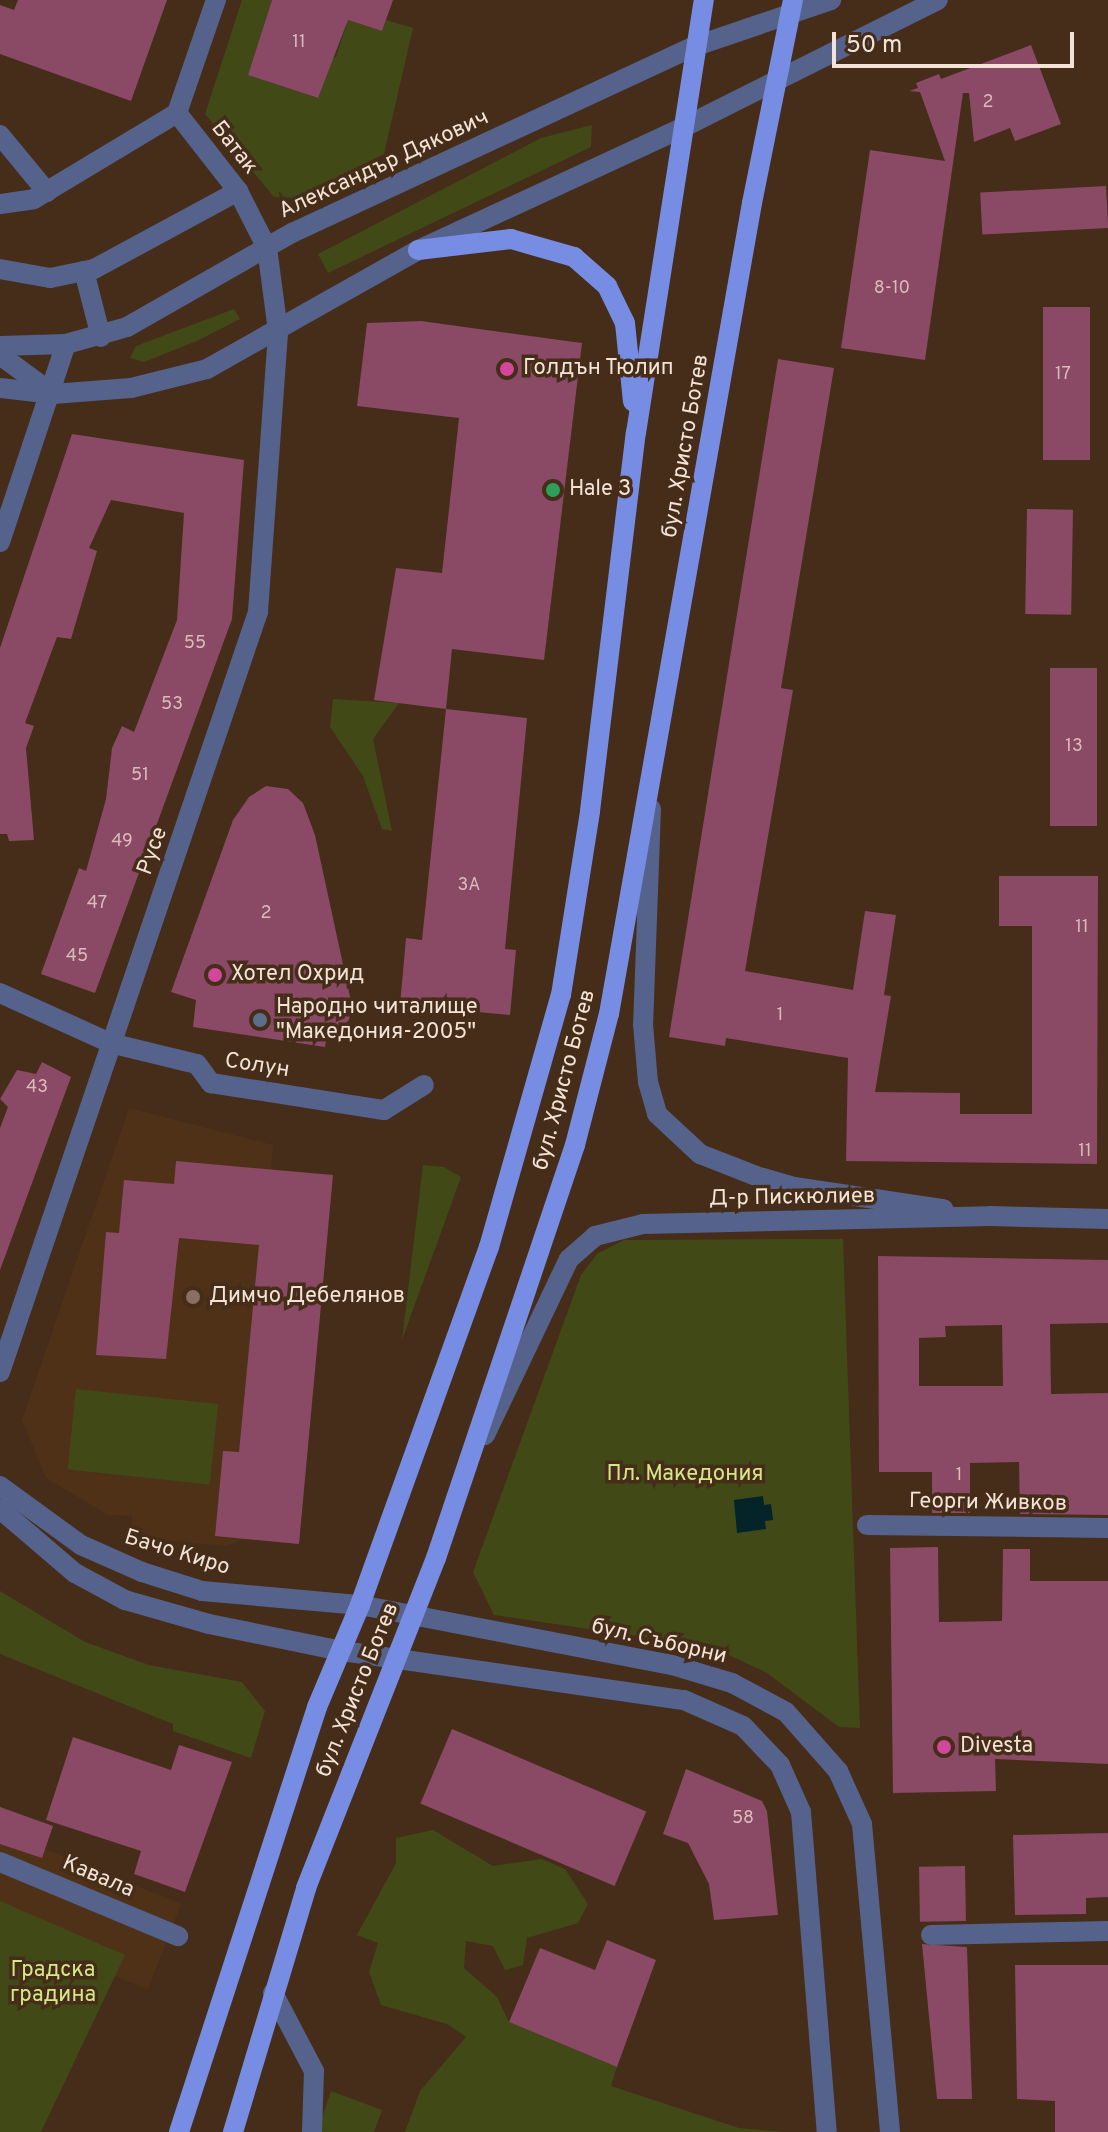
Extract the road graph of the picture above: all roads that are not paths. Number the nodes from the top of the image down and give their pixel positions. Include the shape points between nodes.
1 (216, 0) edge
2 (704, 0) edge
3 (831, 0) edge
4 (938, 0) edge
5 (791, 8) edge
6 (693, 47) junction
7 (775, 79) junction
8 (177, 113) junction
9 (682, 128) junction
10 (0, 135) edge
11 (238, 191) junction
12 (47, 192) junction
13 (0, 204) edge
14 (267, 248) junction
15 (418, 250) junction
16 (0, 269) edge
17 (84, 271) junction
18 (278, 331) junction
19 (101, 337) junction
20 (66, 344) junction
21 (0, 346) edge
22 (0, 355) edge
23 (0, 388) edge
24 (53, 394) junction
25 (636, 433) junction
26 (0, 542) edge
27 (652, 784) junction
28 (0, 993) edge
29 (110, 1043) junction
30 (424, 1085) dead end
31 (990, 1216) junction
32 (1108, 1219) edge
33 (0, 1372) edge
34 (466, 1474) junction
35 (0, 1486) edge
36 (0, 1509) edge
37 (867, 1525) dead end
38 (1108, 1528) edge
39 (360, 1605) junction
40 (413, 1617) junction
41 (342, 1651) junction
42 (396, 1658) junction
43 (0, 1862) edge
44 (1108, 1931) edge
45 (931, 1935) dead end
46 (178, 1936) dead end
47 (273, 1993) junction
48 (179, 2132) edge
49 (233, 2132) edge
50 (312, 2132) edge
51 (827, 2132) edge
52 (890, 2132) edge

1 - 8 street
2 - 6 main road, бул. Христо Ботев
3 - 5 street, Александър Дякович
4 - 7 street
5 - 6 street, Александър Дякович
5 - 7 main road, бул. Христо Ботев
6 - 9 main road, бул. Христо Ботев
6 - 14 street, Александър Дякович
7 - 9 street
7 - 27 main road, бул. Христо Ботев
8 - 11 street, Батак
8 - 12 street
9 - 15 street
9 - 25 main road, бул. Христо Ботев
10 - 12 street
11 - 14 street, Батак
11 - 17 street
12 - 13 street via 22,203
14 - 18 street, Батак
14 - 19 street, Александър Дякович
15 - 18 street
15 - 25 main road via 511,239 574,257 594,272 625,323
16 - 17 street via 50,278
17 - 19 street
18 - 24 street via 207,369 131,388
18 - 29 street, Русе via 258,612 227,716
19 - 20 street, Александър Дякович
20 - 21 street, Александър Дякович
20 - 24 street
22 - 24 street
23 - 24 street
24 - 26 street
25 - 39 main road, бул. Христо Ботев via 590,811 561,995 489,1247
27 - 31 street, Д-р Пискюлиев via 643,1024 657,1114 700,1154 756,1176 794,1187
27 - 34 main road, бул. Христо Ботев via 609,1014 575,1145
28 - 29 street, Солун
29 - 30 street, Солун via 197,1064 211,1083 384,1110
29 - 33 street, Русе
31 - 32 street, Д-р Пискюлиев
31 - 34 street, Д-р Пискюлиев via 643,1224 595,1236 569,1259
34 - 40 main road, бул. Христо Ботев
35 - 39 street, Бачо Киро via 81,1545 142,1572 202,1591
36 - 41 street via 75,1573 125,1600 209,1624
37 - 38 street, Георги Живков
39 - 40 street, бул. Съборни
39 - 41 main road, бул. Христо Ботев
40 - 42 main road, бул. Христо Ботев
40 - 52 street, бул. Съборни via 672,1665 732,1683 786,1712 814,1739 838,1771 862,1824
41 - 42 street
41 - 48 main road, бул. Христо Ботев via 317,1707
42 - 47 main road, бул. Христо Ботев via 306,1888
42 - 51 street via 684,1700 743,1726 780,1765 801,1812
43 - 46 street, Кавала
44 - 45 street
47 - 49 main road, бул. Христо Ботев
47 - 50 street via 314,2071

